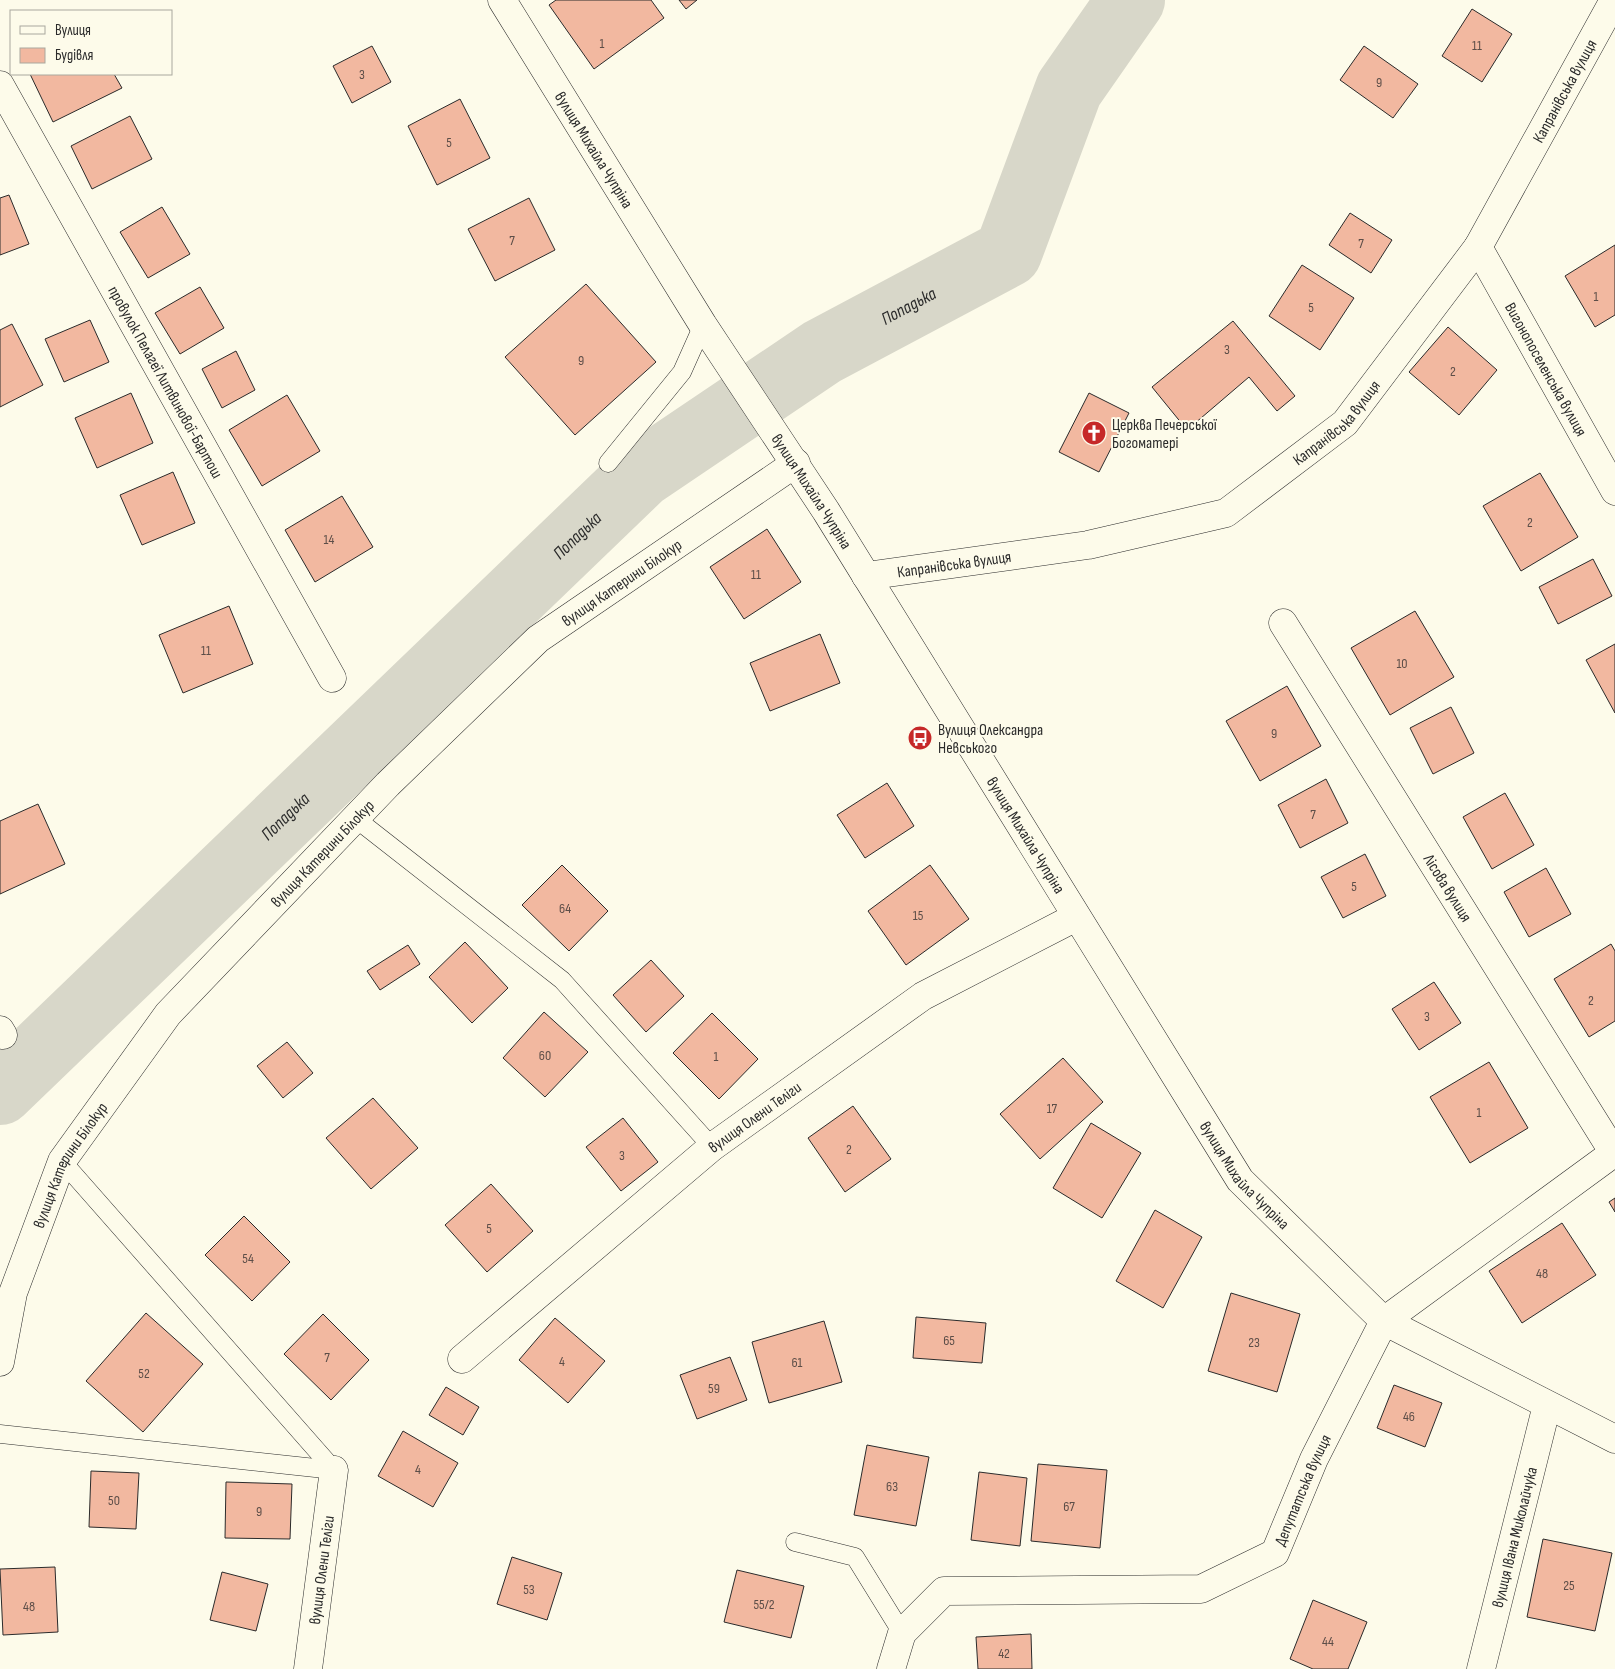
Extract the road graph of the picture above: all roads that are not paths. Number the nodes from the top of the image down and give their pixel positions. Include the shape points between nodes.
1 (1614, 0) edge
2 (504, 1) edge
3 (0, 85) edge
4 (1478, 247) junction
5 (703, 325) junction
6 (790, 453) junction
7 (608, 463) dead end
8 (1615, 491) edge
9 (866, 576) junction
10 (1283, 623) dead end
11 (332, 678) dead end
12 (355, 818) junction
13 (1076, 917) junction
14 (712, 1147) junction
15 (1614, 1152) edge
16 (62, 1161) junction
17 (1384, 1321) junction
18 (462, 1359) dead end
19 (0, 1361) edge
20 (1547, 1405) junction
21 (0, 1434) edge
22 (1615, 1439) edge
23 (334, 1470) junction
24 (795, 1542) dead end
25 (902, 1633) junction
26 (308, 1669) edge
27 (891, 1669) edge
28 (1481, 1669) edge

1 - 4 street, Капранівська вулиця
2 - 5 street, вулиця Михайла Чупріна
3 - 11 street, провулок Пелагеї Литвинової-Бартош
4 - 8 street, Вигонопоселенська вулиця
4 - 9 street, Капранівська вулиця via 1345,422 1226,513 1088,545
5 - 6 street, вулиця Михайла Чупріна
5 - 7 lane via 682,372
6 - 9 street, вулиця Михайла Чупріна
6 - 12 street, вулиця Катерини Білокур via 538,639
9 - 13 street, вулиця Михайла Чупріна
10 - 15 street, Лісова вулиця
12 - 14 lane via 562,980
12 - 16 street, вулиця Катерини Білокур via 168,1014
13 - 14 street, вулиця Олени Теліги via 923,996
13 - 17 street, вулиця Михайла Чупріна via 1240,1180
14 - 18 street, вулиця Олени Теліги
15 - 17 street, Депутатська вулиця
16 - 19 street, вулиця Катерини Білокур via 13,1293
16 - 23 lane
17 - 20 street, вулиця Михайла Чупріна
17 - 25 street, Депутатська вулиця via 1314,1459 1275,1553 1202,1589 944,1591
20 - 22 street, вулиця Михайла Чупріна
20 - 28 street, вулиця Івана Миколайчука
21 - 23 lane
23 - 26 street, вулиця Олени Теліги
24 - 25 lane via 855,1557
25 - 27 street, Депутатська вулиця

